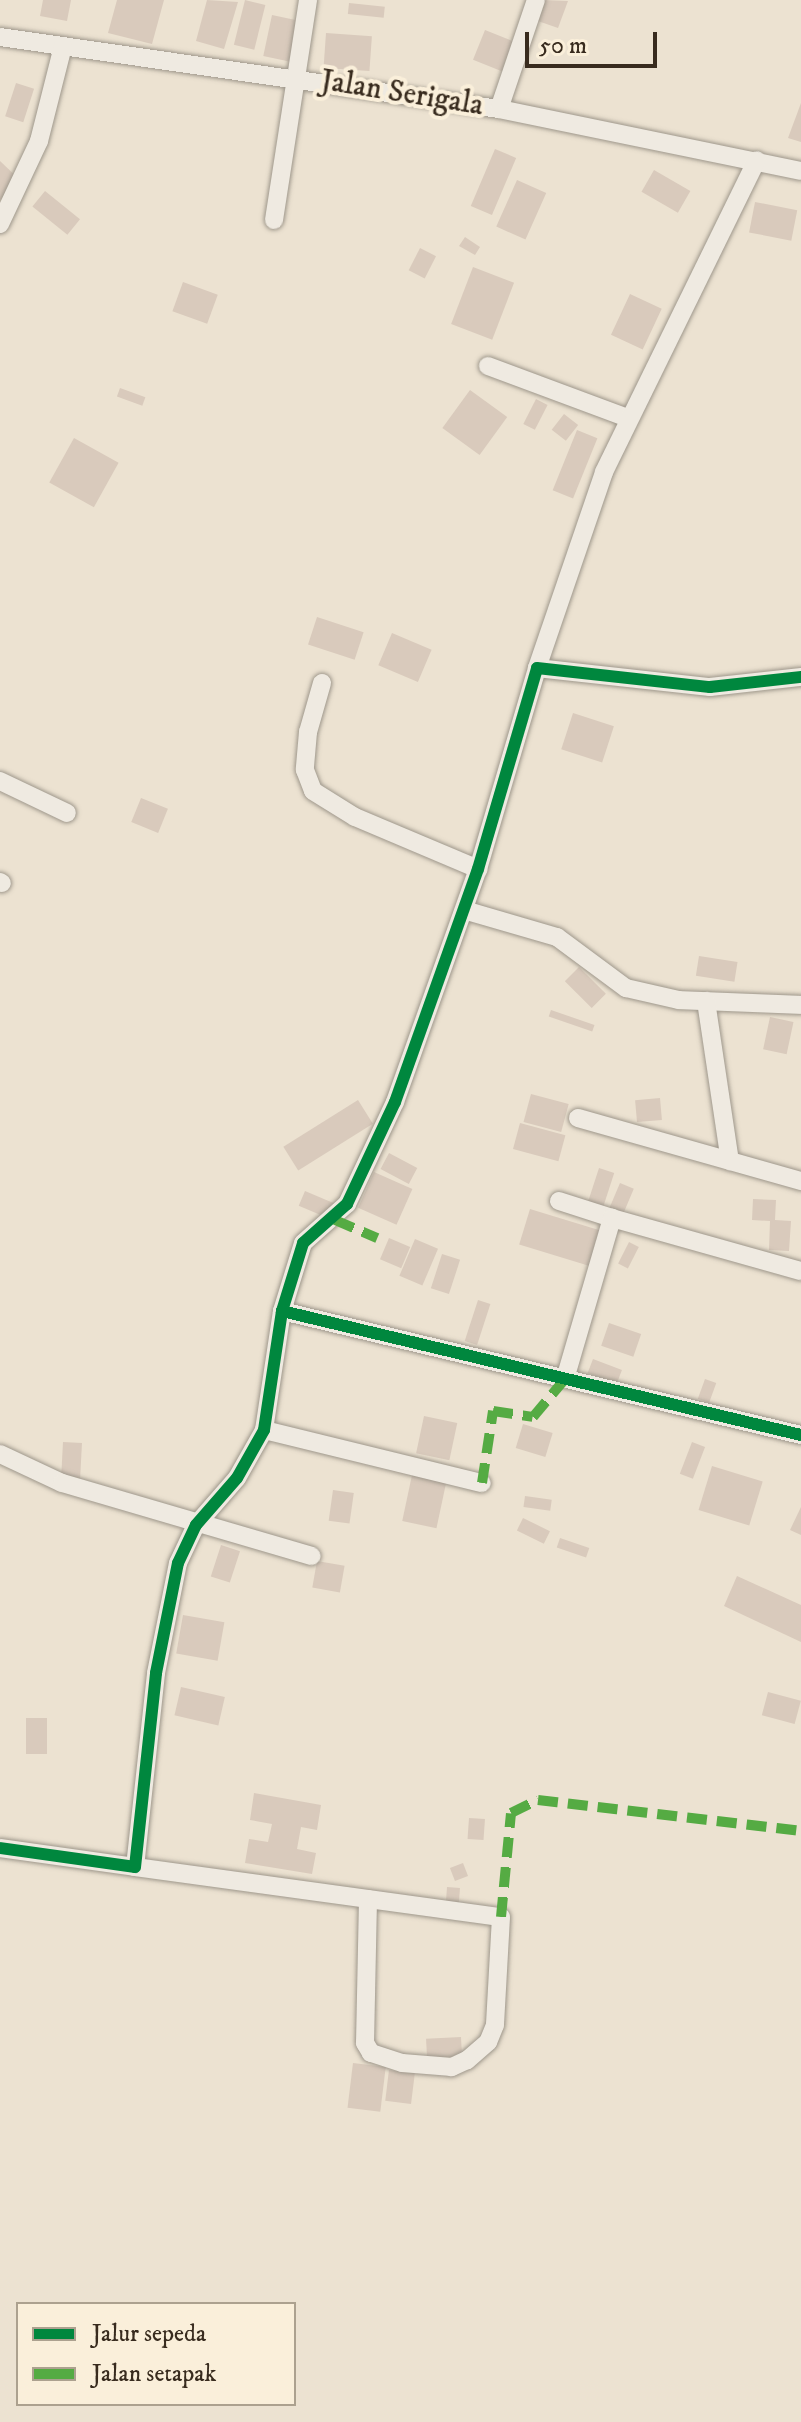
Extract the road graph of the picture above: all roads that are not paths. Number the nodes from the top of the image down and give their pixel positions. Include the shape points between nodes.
1 (308, 0) edge
2 (536, 0) edge
3 (0, 37) edge
4 (63, 46) junction
5 (294, 77) junction
6 (499, 109) junction
7 (757, 160) junction
8 (801, 171) edge
9 (274, 220) dead end
10 (0, 224) edge
11 (488, 366) dead end
12 (628, 418) junction
13 (537, 668) junction
14 (801, 677) edge
15 (322, 683) dead end
16 (0, 781) edge
17 (67, 813) dead end
18 (478, 869) junction
19 (464, 910) junction
20 (706, 1001) junction
21 (801, 1005) edge
22 (578, 1118) dead end
23 (730, 1161) junction
24 (801, 1181) edge
25 (559, 1201) dead end
26 (612, 1218) junction
27 (801, 1271) edge
28 (282, 1311) junction
29 (565, 1379) junction
30 (264, 1430) junction
31 (801, 1435) edge
32 (0, 1454) edge
33 (482, 1483) dead end
34 (196, 1525) junction
35 (312, 1556) dead end
36 (0, 1848) edge
37 (135, 1867) junction
38 (368, 1899) junction

1 - 5 street
2 - 6 street
3 - 4 street, Jalan Serigala
4 - 5 street, Jalan Serigala
4 - 10 street via 39,141
5 - 6 street, Jalan Serigala
5 - 9 street
6 - 7 street, Jalan Serigala
7 - 8 street, Jalan Serigala
7 - 12 street
11 - 12 street
12 - 13 street via 604,472
13 - 14 street via 710,687
13 - 18 street
15 - 18 street via 308,732 305,770 313,791 355,817
16 - 17 street
18 - 19 street
19 - 20 street via 557,937 626,988
19 - 28 street via 363,1176 335,1220 303,1243
20 - 21 street
20 - 23 street
22 - 23 street
23 - 24 street
25 - 26 street
26 - 27 street
26 - 29 street
28 - 29 street
28 - 30 street
29 - 31 street
30 - 33 street
30 - 34 street via 237,1478
32 - 34 street via 62,1483
34 - 35 street
34 - 37 street via 178,1563 164,1616
36 - 37 street
37 - 38 street
38 - 38 street via 501,1917 495,2025 488,2042 467,2060 452,2067 402,2063 371,2053 365,2043

